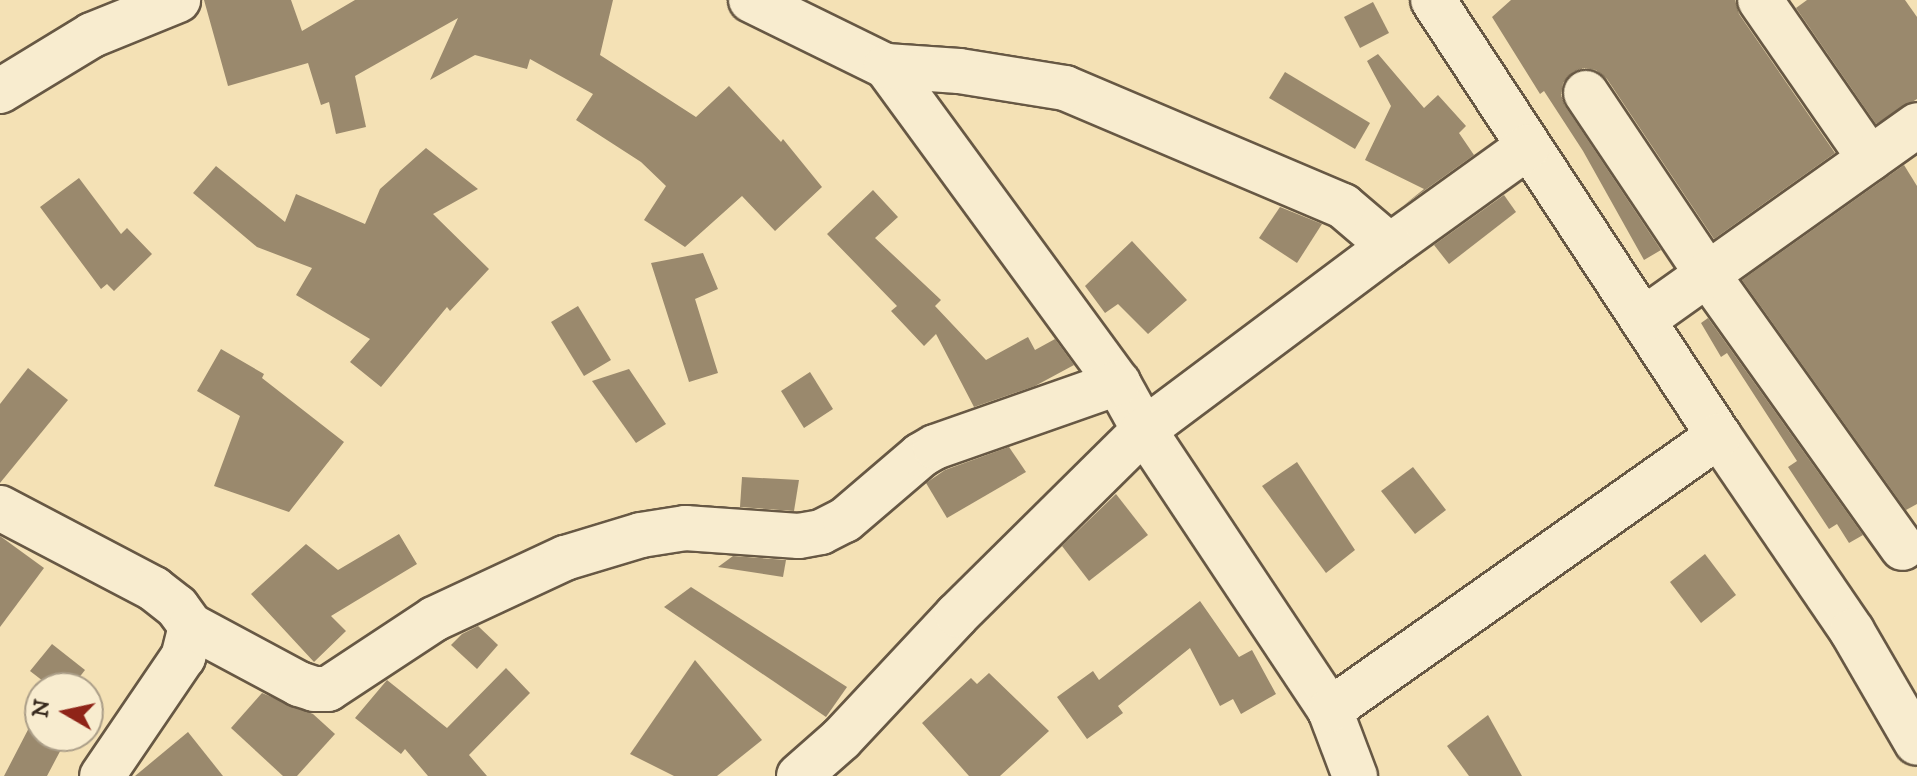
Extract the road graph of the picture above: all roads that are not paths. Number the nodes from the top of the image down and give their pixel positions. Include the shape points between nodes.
1 (178, 0) edge
2 (751, 0) edge
3 (1433, 0) edge
4 (1760, 0) edge
5 (886, 66) junction
6 (0, 91) edge
7 (1586, 93) dead end
8 (1917, 125) edge
9 (1528, 147) junction
10 (1870, 159) junction
11 (1390, 246) junction
12 (1708, 275) junction
13 (1643, 320) junction
14 (1118, 383) junction
15 (1144, 430) junction
16 (1719, 436) junction
17 (0, 508) edge
18 (1903, 548) dead end
19 (191, 626) junction
20 (1330, 710) junction
21 (1917, 743) edge
22 (102, 776) edge
23 (799, 776) edge
24 (1355, 776) edge

1 - 6 street via 92,35
2 - 5 street
3 - 9 street
4 - 10 street
5 - 11 street via 1065,88 1343,206
5 - 14 street
7 - 12 street
8 - 10 street
9 - 11 street
9 - 13 street
10 - 12 street
11 - 15 street
12 - 13 street
12 - 18 street
13 - 16 street
14 - 15 street
14 - 19 street via 935,447 845,520 821,532 799,536 685,528 565,558 434,619 328,689 299,684
15 - 20 street
15 - 23 street
16 - 20 street
16 - 21 street via 1852,631
17 - 19 street via 154,589
19 - 22 street via 183,657
20 - 24 street

